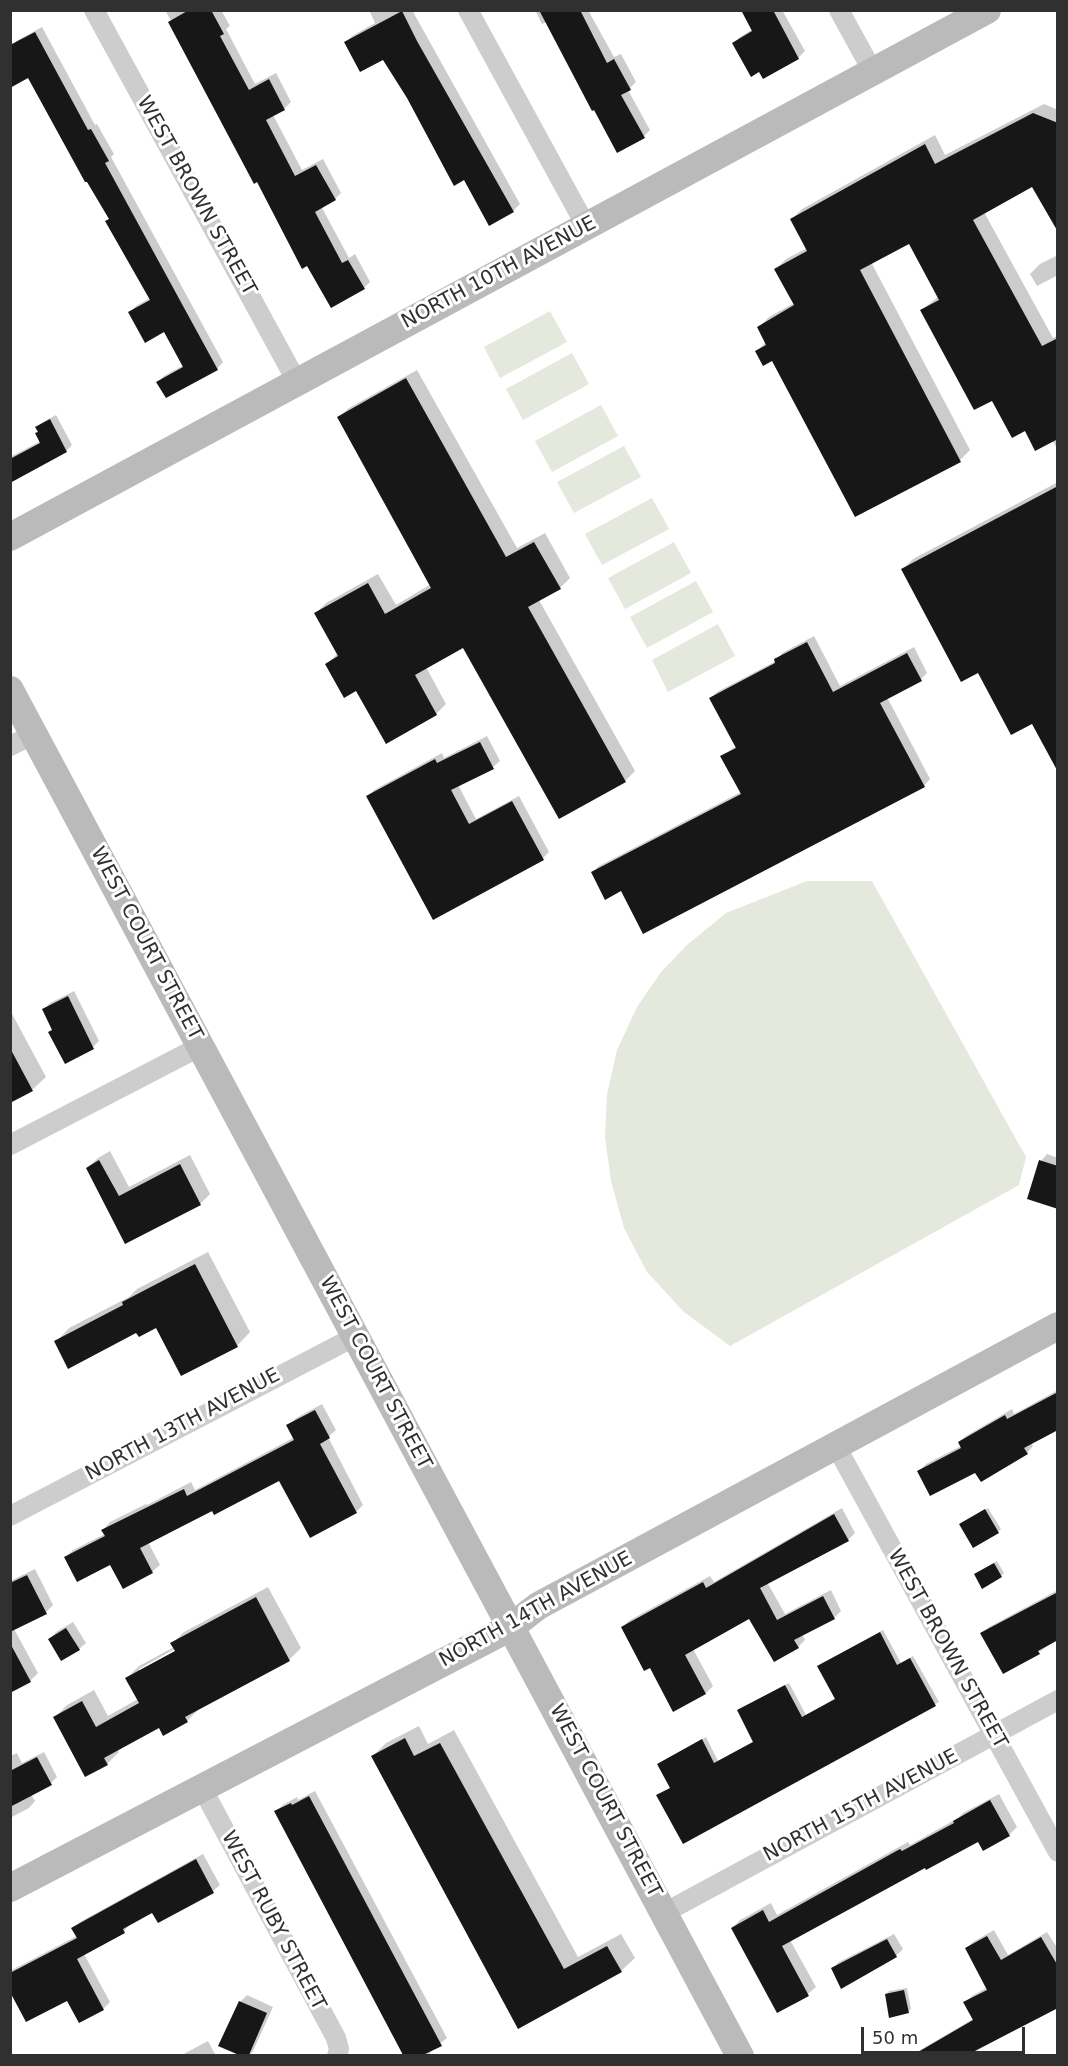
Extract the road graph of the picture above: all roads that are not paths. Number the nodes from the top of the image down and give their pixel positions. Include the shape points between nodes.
1 (94, 10) edge
2 (468, 10) edge
3 (840, 10) edge
4 (987, 10) edge
5 (873, 72) junction
6 (586, 226) junction
7 (297, 382) junction
8 (10, 537) edge
9 (10, 690) edge
10 (22, 740) edge
11 (201, 1046) junction
12 (10, 1145) edge
13 (1058, 1326) edge
14 (356, 1336) junction
15 (836, 1446) junction
16 (10, 1516) edge
17 (511, 1627) junction
18 (1058, 1700) edge
19 (993, 1735) junction
20 (202, 1788) junction
21 (1058, 1852) edge
22 (10, 1888) edge
23 (664, 1913) junction
24 (337, 2055) edge
25 (740, 2055) edge

1 - 7 street, WEST BROWN STREET
2 - 6 street
3 - 5 street
4 - 5 street, NORTH 10TH AVENUE
5 - 6 street, NORTH 10TH AVENUE
6 - 7 street, NORTH 10TH AVENUE
7 - 8 street, NORTH 10TH AVENUE
9 - 10 street, WEST COURT STREET
10 - 11 street, WEST COURT STREET
11 - 12 street
11 - 14 street, WEST COURT STREET
13 - 15 street, NORTH 14TH AVENUE
14 - 16 street, NORTH 13TH AVENUE
14 - 17 street, WEST COURT STREET
15 - 17 street, NORTH 14TH AVENUE via 538,1606
15 - 19 street, WEST BROWN STREET
17 - 20 street, NORTH 14TH AVENUE
17 - 23 street, WEST COURT STREET
18 - 19 street, NORTH 15TH AVENUE
19 - 21 street, WEST BROWN STREET
19 - 23 street, NORTH 15TH AVENUE
20 - 22 street, NORTH 14TH AVENUE
20 - 24 street, WEST RUBY STREET via 336,2038
23 - 25 street, WEST COURT STREET

